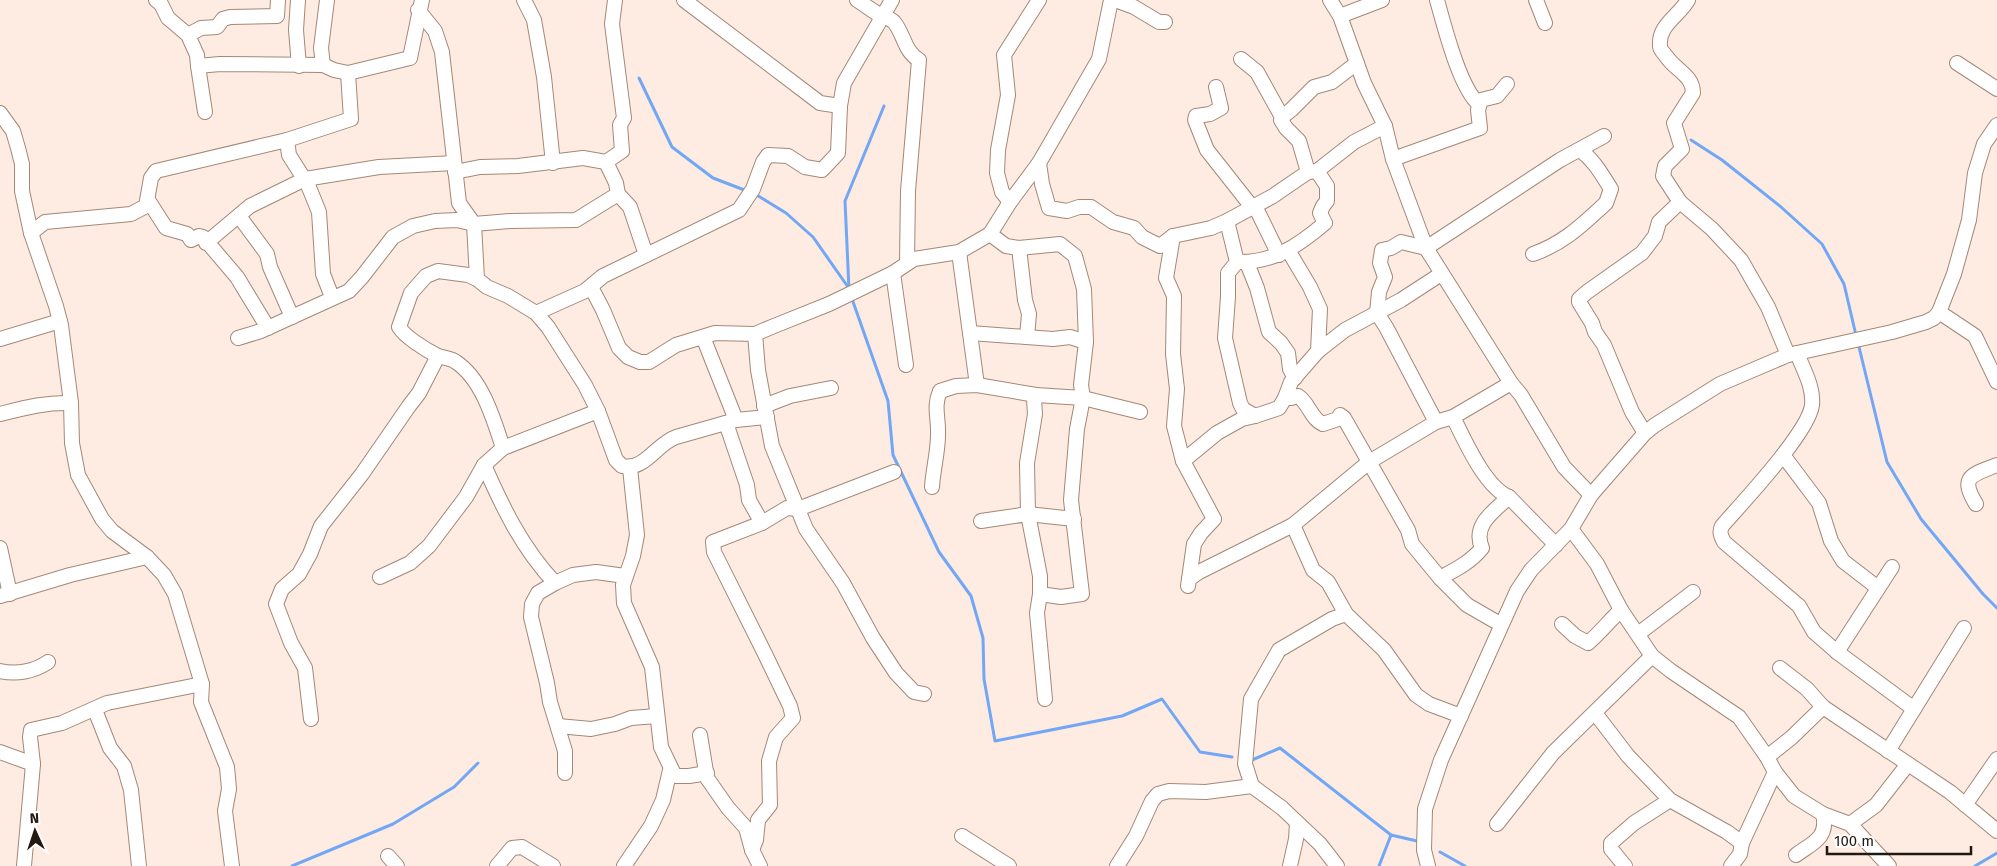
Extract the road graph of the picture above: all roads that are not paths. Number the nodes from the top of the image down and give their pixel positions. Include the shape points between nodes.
1 (156, 0) edge
2 (278, 0) edge
3 (298, 0) edge
4 (327, 0) edge
5 (524, 0) edge
6 (615, 0) edge
7 (684, 0) edge
8 (857, 0) edge
9 (892, 0) edge
10 (1040, 0) edge
11 (1111, 0) edge
12 (1115, 0) edge
13 (1330, 0) edge
14 (1382, 0) edge
15 (1437, 0) edge
16 (1536, 0) edge
17 (1688, 0) edge
18 (420, 5) edge
19 (883, 16) junction
20 (1340, 16) junction
21 (1165, 22) dead end
22 (1545, 23) dead end
23 (188, 35) junction
24 (1241, 58) dead end
25 (1357, 63) junction
26 (1957, 63) dead end
27 (323, 65) junction
28 (198, 66) junction
29 (299, 66) junction
30 (348, 73) junction
31 (1507, 84) dead end
32 (1216, 87) dead end
33 (1997, 89) edge
34 (1480, 104) junction
35 (840, 106) junction
36 (205, 112) dead end
37 (0, 113) edge
38 (1282, 117) junction
39 (1997, 125) edge
40 (1385, 126) junction
41 (1604, 136) dead end
42 (287, 140) junction
43 (1580, 150) junction
44 (1393, 159) junction
45 (606, 162) junction
46 (554, 163) junction
47 (1040, 163) junction
48 (454, 168) junction
49 (1312, 171) junction
50 (305, 180) junction
51 (618, 194) junction
52 (148, 200) junction
53 (1010, 202) junction
54 (1680, 202) junction
55 (1254, 206) junction
56 (239, 216) junction
57 (1227, 221) junction
58 (474, 224) junction
59 (31, 233) junction
60 (990, 234) junction
61 (1173, 236) junction
62 (206, 243) junction
63 (1019, 248) junction
64 (1426, 248) junction
65 (960, 252) junction
66 (1283, 252) junction
67 (1533, 254) dead end
68 (646, 255) junction
69 (1242, 262) junction
70 (907, 263) junction
71 (893, 272) junction
72 (1441, 274) junction
73 (477, 279) junction
74 (590, 287) junction
75 (332, 297) junction
76 (536, 313) junction
77 (1377, 313) junction
78 (292, 316) junction
79 (1940, 316) junction
80 (60, 321) junction
81 (268, 328) junction
82 (970, 333) junction
83 (755, 334) junction
84 (1027, 336) junction
85 (704, 337) junction
86 (238, 338) dead end
87 (0, 339) edge
88 (1086, 342) junction
89 (1318, 351) junction
90 (1792, 354) junction
91 (438, 356) junction
92 (1992, 360) edge
93 (906, 365) dead end
94 (1295, 378) junction
95 (1997, 382) edge
96 (1511, 383) junction
97 (977, 385) junction
98 (831, 388) dead end
99 (1036, 395) junction
100 (1084, 398) junction
101 (1285, 398) junction
102 (71, 404) junction
103 (598, 411) junction
104 (766, 411) junction
105 (1140, 412) dead end
106 (0, 414) edge
107 (1255, 416) junction
108 (1453, 417) junction
109 (731, 422) junction
110 (1436, 422) junction
111 (1645, 433) junction
112 (503, 448) junction
113 (1783, 455) junction
114 (1183, 461) junction
115 (1369, 462) junction
116 (484, 465) junction
117 (1997, 465) edge
118 (630, 468) junction
119 (894, 472) dead end
120 (932, 487) dead end
121 (1590, 495) junction
122 (1509, 498) junction
123 (1976, 504) dead end
124 (798, 509) junction
125 (1028, 514) junction
126 (1074, 519) junction
127 (981, 521) dead end
128 (762, 523) junction
129 (1293, 525) junction
130 (1570, 529) junction
131 (1556, 545) junction
132 (0, 548) edge
133 (147, 557) junction
134 (1892, 567) dead end
135 (625, 576) junction
136 (380, 577) dead end
137 (1440, 578) junction
138 (555, 582) junction
139 (1878, 588) junction
140 (1693, 592) dead end
141 (1040, 594) junction
142 (5, 595) edge
143 (1621, 610) junction
144 (1346, 614) junction
145 (1500, 624) junction
146 (1562, 624) dead end
147 (1964, 628) dead end
148 (1638, 634) junction
149 (1837, 652) junction
150 (1652, 656) junction
151 (48, 662) dead end
152 (1780, 668) dead end
153 (0, 671) edge
154 (202, 684) junction
155 (924, 694) dead end
156 (1045, 699) dead end
157 (1823, 706) junction
158 (1914, 709) junction
159 (95, 710) junction
160 (1595, 713) junction
161 (657, 716) junction
162 (1461, 716) junction
163 (311, 719) dead end
164 (558, 726) junction
165 (700, 735) dead end
166 (1888, 751) junction
167 (0, 752) edge
168 (1767, 757) junction
169 (1997, 759) edge
170 (33, 764) junction
171 (1908, 764) junction
172 (670, 770) junction
173 (1775, 772) junction
174 (565, 773) dead end
175 (707, 773) junction
176 (1252, 786) junction
177 (1670, 800) junction
178 (1966, 805) junction
179 (1824, 814) junction
180 (1297, 823) junction
181 (1497, 824) dead end
182 (1850, 824) junction
183 (1997, 831) edge
184 (962, 836) dead end
185 (1742, 843) junction
186 (752, 850) junction
187 (1796, 855) dead end
188 (1001, 864) edge
189 (24, 866) edge
190 (139, 866) edge
191 (232, 866) edge
192 (497, 866) edge
193 (553, 866) edge
194 (624, 866) edge
195 (760, 866) edge
196 (1117, 866) edge
197 (1290, 866) edge
198 (1337, 866) edge
199 (1428, 866) edge
200 (1625, 866) edge
201 (1731, 866) edge
202 (1889, 866) edge

1 - 23 street via 168,18
2 - 23 street via 277,16 230,17 223,19 217,27 201,28
3 - 29 street
4 - 27 street via 321,48
5 - 46 street via 534,20
6 - 45 street via 612,24 624,118 620,125 622,151
7 - 35 street via 820,103
8 - 19 street
9 - 19 street
10 - 53 street via 1004,56 1008,95 997,173 1002,192
11 - 47 street via 1099,59
12 - 21 street
13 - 20 street
14 - 20 street
15 - 34 street via 1452,52 1471,95
16 - 22 street
17 - 54 street via 1662,30 1660,48 1672,66 1690,79 1693,88 1674,123 1682,149 1665,166 1663,176
18 - 30 street via 410,58
18 - 48 street via 435,31 442,52
19 - 35 street via 844,83
19 - 70 street via 892,19 900,29 905,46 919,60 908,191
20 - 25 street
23 - 28 street
24 - 38 street via 1257,72
25 - 38 street via 1332,82 1314,87
25 - 40 street
26 - 33 street
27 - 29 street
27 - 30 street
28 - 29 street
28 - 36 street
30 - 42 street via 352,119
31 - 34 street via 1497,96 1480,100
32 - 55 street via 1221,108 1196,116 1195,120 1207,150
34 - 44 street via 1480,128
35 - 68 street via 838,154 822,170 805,167 788,156 768,155 753,189 739,210
37 - 59 street via 13,132 20,156 22,191
38 - 49 street via 1286,128 1299,141
39 - 79 street via 1984,144 1975,173 1969,220
40 - 44 street
40 - 49 street via 1354,142
41 - 43 street
42 - 50 street via 289,155
42 - 52 street via 156,172 151,178
43 - 64 street
43 - 67 street via 1595,164 1611,189 1610,196 1568,238
44 - 64 street
45 - 46 street via 583,158
45 - 51 street
46 - 48 street
47 - 53 street
47 - 61 street via 1049,208 1068,211 1091,207 1113,222 1134,228 1142,237 1160,246
48 - 50 street via 379,167
48 - 58 street via 459,203
49 - 55 street
49 - 66 street via 1327,186 1327,201 1320,214 1325,223 1308,238
50 - 56 street via 250,206
50 - 75 street via 319,212 324,274
51 - 58 street via 576,220
51 - 68 street via 630,207
52 - 59 street via 146,206 131,214 44,222
52 - 62 street via 166,228 186,234 192,240 203,237
53 - 60 street
54 - 90 street via 1741,260
54 - 111 street via 1658,222 1656,236 1642,253 1578,302 1604,346 1632,412
55 - 57 street
55 - 66 street
56 - 62 street
56 - 78 street via 267,254
57 - 61 street
57 - 69 street
58 - 73 street
58 - 75 street via 457,220 413,226 393,237 349,290
59 - 80 street
60 - 63 street via 1006,246
60 - 65 street
61 - 114 street via 1166,278 1174,296 1173,354 1177,389 1174,426
62 - 81 street via 236,277
63 - 84 street via 1029,314
63 - 88 street via 1060,244 1075,256 1084,289
64 - 72 street
64 - 77 street via 1401,242 1382,250 1380,263 1385,277 1378,292
65 - 70 street via 914,258
65 - 82 street
66 - 69 street via 1274,258
66 - 89 street via 1310,287 1320,309
68 - 74 street via 603,276
69 - 94 street via 1258,288 1269,332 1288,353
69 - 107 street via 1228,273 1225,338 1240,403
70 - 71 street
71 - 83 street via 817,309
71 - 93 street
72 - 77 street
72 - 96 street
73 - 76 street
73 - 91 street via 438,271 426,276 411,293 398,327 403,335
74 - 76 street
74 - 85 street via 604,310 619,348 628,357 649,362 676,344
75 - 78 street
76 - 103 street via 580,377
77 - 89 street via 1345,330
77 - 110 street
78 - 81 street
79 - 90 street via 1892,332
79 - 92 street via 1975,336
80 - 87 street
80 - 102 street
81 - 86 street
82 - 84 street
82 - 97 street
83 - 85 street via 715,333
83 - 104 street
84 - 88 street
85 - 109 street
88 - 100 street via 1081,385
89 - 94 street
90 - 111 street via 1720,384
90 - 113 street via 1811,388 1812,405 1808,418
91 - 112 street via 455,361 469,374 490,410
91 - 163 street via 420,393 321,526 299,574 282,589 276,604 305,668
92 - 95 street
94 - 101 street
96 - 108 street
96 - 121 street via 1521,394 1564,467
97 - 99 street
97 - 120 street via 940,391
98 - 104 street via 790,396
99 - 100 street
99 - 125 street via 1027,463
100 - 105 street
100 - 126 street via 1074,460 1071,500
101 - 107 street via 1278,408
101 - 115 street via 1298,396 1304,400 1318,422 1323,424 1340,416 1344,418
102 - 106 street via 36,405
102 - 133 street via 72,444 78,475 112,531
103 - 112 street
103 - 118 street via 616,460
104 - 109 street
104 - 124 street via 772,446
107 - 114 street via 1242,419 1217,433
108 - 110 street
108 - 122 street via 1474,459 1494,486
109 - 118 street via 670,439 644,461
109 - 128 street via 749,500
110 - 115 street
111 - 121 street
112 - 116 street
113 - 139 street via 1819,503 1831,541 1843,561
113 - 149 street via 1722,526 1721,537 1799,606 1814,632
114 - 129 street via 1214,519 1194,544 1189,583 1199,572
115 - 129 street
115 - 137 street via 1408,530 1412,544
116 - 136 street via 466,497 429,546 410,563
116 - 138 street via 514,528 537,564
117 - 123 street via 1974,474 1969,480 1968,491
118 - 135 street via 637,535
119 - 124 street
121 - 130 street
122 - 131 street
122 - 137 street via 1480,529 1478,538 1482,548 1477,554
124 - 128 street via 787,508
124 - 155 street via 806,529 843,583 896,674 914,692
125 - 126 street
125 - 127 street
125 - 141 street via 1040,576
126 - 141 street via 1082,594 1062,597
128 - 186 street via 713,542 714,552 793,718 776,737 769,761 770,805 758,820
129 - 144 street via 1314,570 1328,582
130 - 131 street
130 - 143 street via 1597,564
131 - 145 street via 1531,570
132 - 142 street
133 - 142 street via 70,575
133 - 154 street via 164,575 175,594
134 - 139 street
135 - 138 street via 596,572
135 - 161 street via 624,603 652,667
137 - 145 street via 1467,605
138 - 164 street via 538,594 532,604 531,617
139 - 149 street
140 - 148 street
141 - 156 street via 1036,614
143 - 146 street via 1588,643
143 - 148 street
144 - 162 street via 1384,650 1416,694 1429,704
144 - 176 street via 1279,650 1251,698 1245,764
145 - 162 street
147 - 158 street
148 - 150 street
149 - 158 street
150 - 160 street
150 - 168 street via 1739,717
151 - 153 street via 38,669
152 - 157 street
154 - 159 street via 108,703
154 - 191 street via 201,702 227,767 229,789 225,811
157 - 166 street
157 - 168 street
158 - 166 street
159 - 170 street via 62,723 31,730
159 - 190 street via 110,748 124,766 131,790
160 - 177 street via 1628,756
160 - 181 street via 1553,753
161 - 164 street via 631,718 590,729
161 - 172 street via 661,748
162 - 199 street via 1441,760 1426,809 1424,850
164 - 174 street
165 - 175 street
166 - 171 street
167 - 170 street
168 - 173 street
169 - 178 street
170 - 189 street
171 - 178 street
171 - 182 street via 1876,805
172 - 175 street via 674,776
172 - 194 street via 663,800 651,826
173 - 179 street via 1794,796
173 - 185 street
175 - 186 street via 707,778 728,808 746,828
176 - 180 street
176 - 196 street via 1158,794
177 - 185 street
177 - 200 street via 1634,823 1611,843 1614,854
178 - 183 street
179 - 182 street
179 - 187 street via 1826,823 1821,838
180 - 197 street
180 - 198 street via 1320,844
182 - 202 street
184 - 188 street
185 - 201 street via 1740,854
186 - 195 street
192 - 193 street via 512,848 522,847

